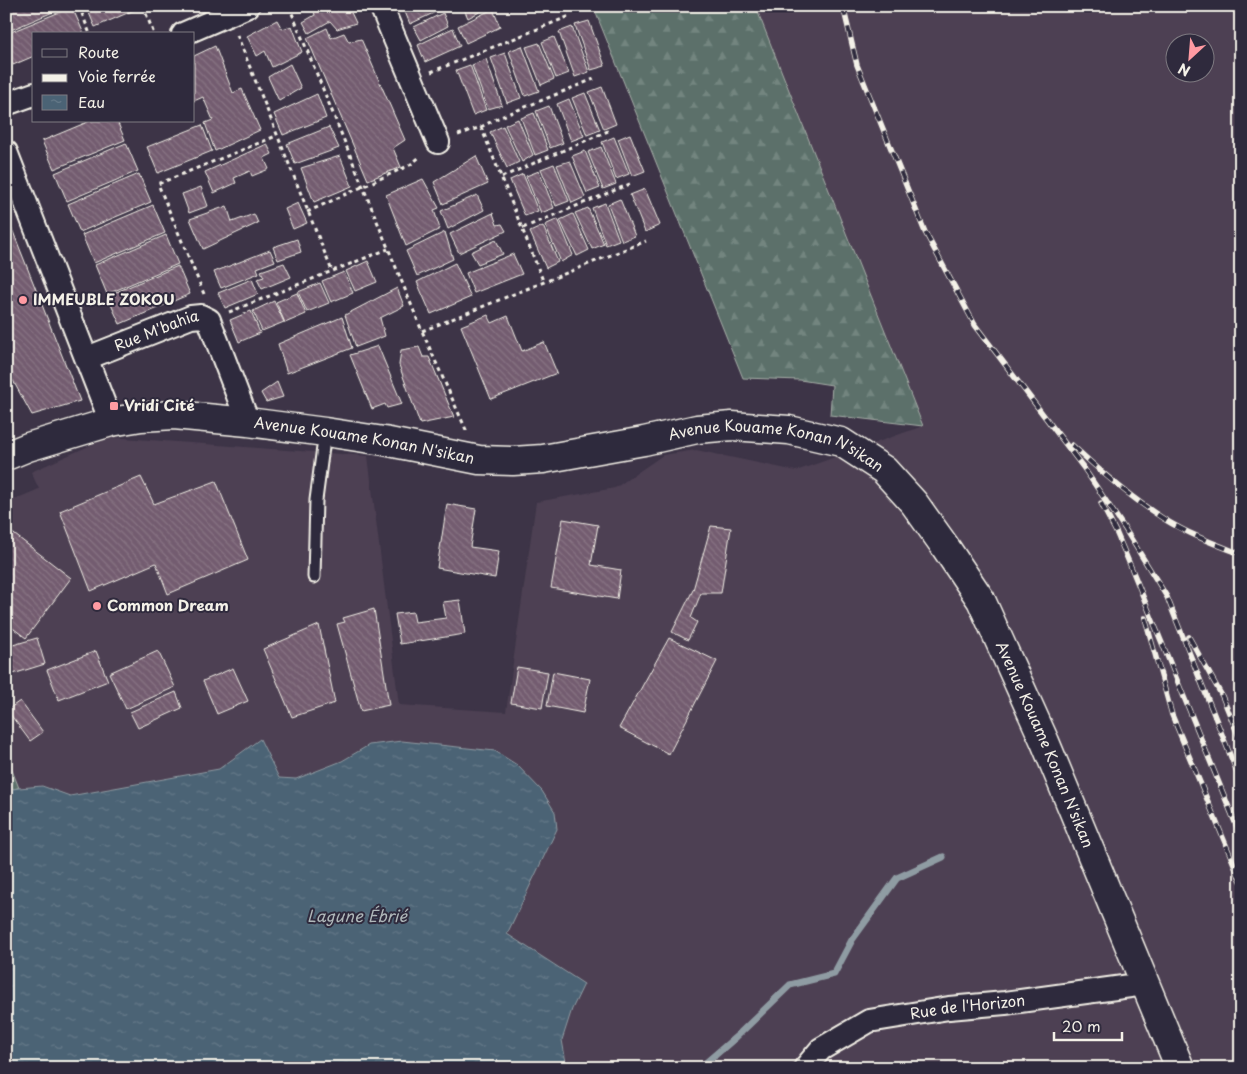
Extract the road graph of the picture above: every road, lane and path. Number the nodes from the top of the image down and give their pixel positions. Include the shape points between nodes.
1 (79, 6) edge
2 (143, 6) edge
3 (289, 6) edge
4 (381, 6) edge
5 (238, 10) edge
6 (570, 16) dead end
7 (89, 32) edge
8 (153, 32) edge
9 (188, 32) edge
10 (412, 79) junction
11 (594, 79) dead end
12 (32, 95) edge
13 (6, 104) edge
14 (481, 127) junction
15 (608, 131) dead end
16 (276, 136) junction
17 (438, 142) junction
18 (6, 152) edge
19 (502, 177) junction
20 (630, 184) dead end
21 (363, 186) junction
22 (307, 212) junction
23 (523, 228) junction
24 (646, 241) dead end
25 (388, 249) junction
26 (332, 271) junction
27 (544, 283) junction
28 (205, 318) junction
29 (422, 331) junction
30 (87, 358) junction
31 (111, 422) junction
32 (248, 422) junction
33 (325, 432) junction
34 (6, 456) edge
35 (479, 460) junction
36 (314, 577) dead end
37 (1145, 984) junction
38 (805, 1068) edge
39 (1180, 1068) edge

1 - 7 path
2 - 8 path
3 - 21 path
4 - 10 street
5 - 9 street
5 - 16 path
6 - 10 path
10 - 17 street
11 - 14 path
12 - 13 street
14 - 17 path
14 - 19 path
15 - 19 path
16 - 22 path
16 - 28 path via 158,184 206,299
17 - 21 path via 410,165
18 - 30 street
19 - 23 path
20 - 23 path
21 - 22 path
21 - 25 path
22 - 26 path
23 - 27 path
24 - 27 path
25 - 26 path
25 - 29 path
26 - 28 path
27 - 29 path
28 - 30 street, Rue M'bahia via 191,317
28 - 32 street, Rue M'bahia
29 - 35 path
30 - 31 street
31 - 32 street, Avenue Kouame Konan N'sikan via 174,415
31 - 34 street, Avenue Kouame Konan N'sikan
32 - 33 street, Avenue Kouame Konan N'sikan
33 - 35 street, Avenue Kouame Konan N'sikan
33 - 36 lane via 316,500
35 - 37 street, Avenue Kouame Konan N'sikan via 543,460 697,429 732,426 789,430 841,442 884,470 914,503 981,600 1045,742
37 - 38 street, Rue de l'Horizon via 869,1021 821,1049
37 - 39 street, Avenue Kouame Konan N'sikan

